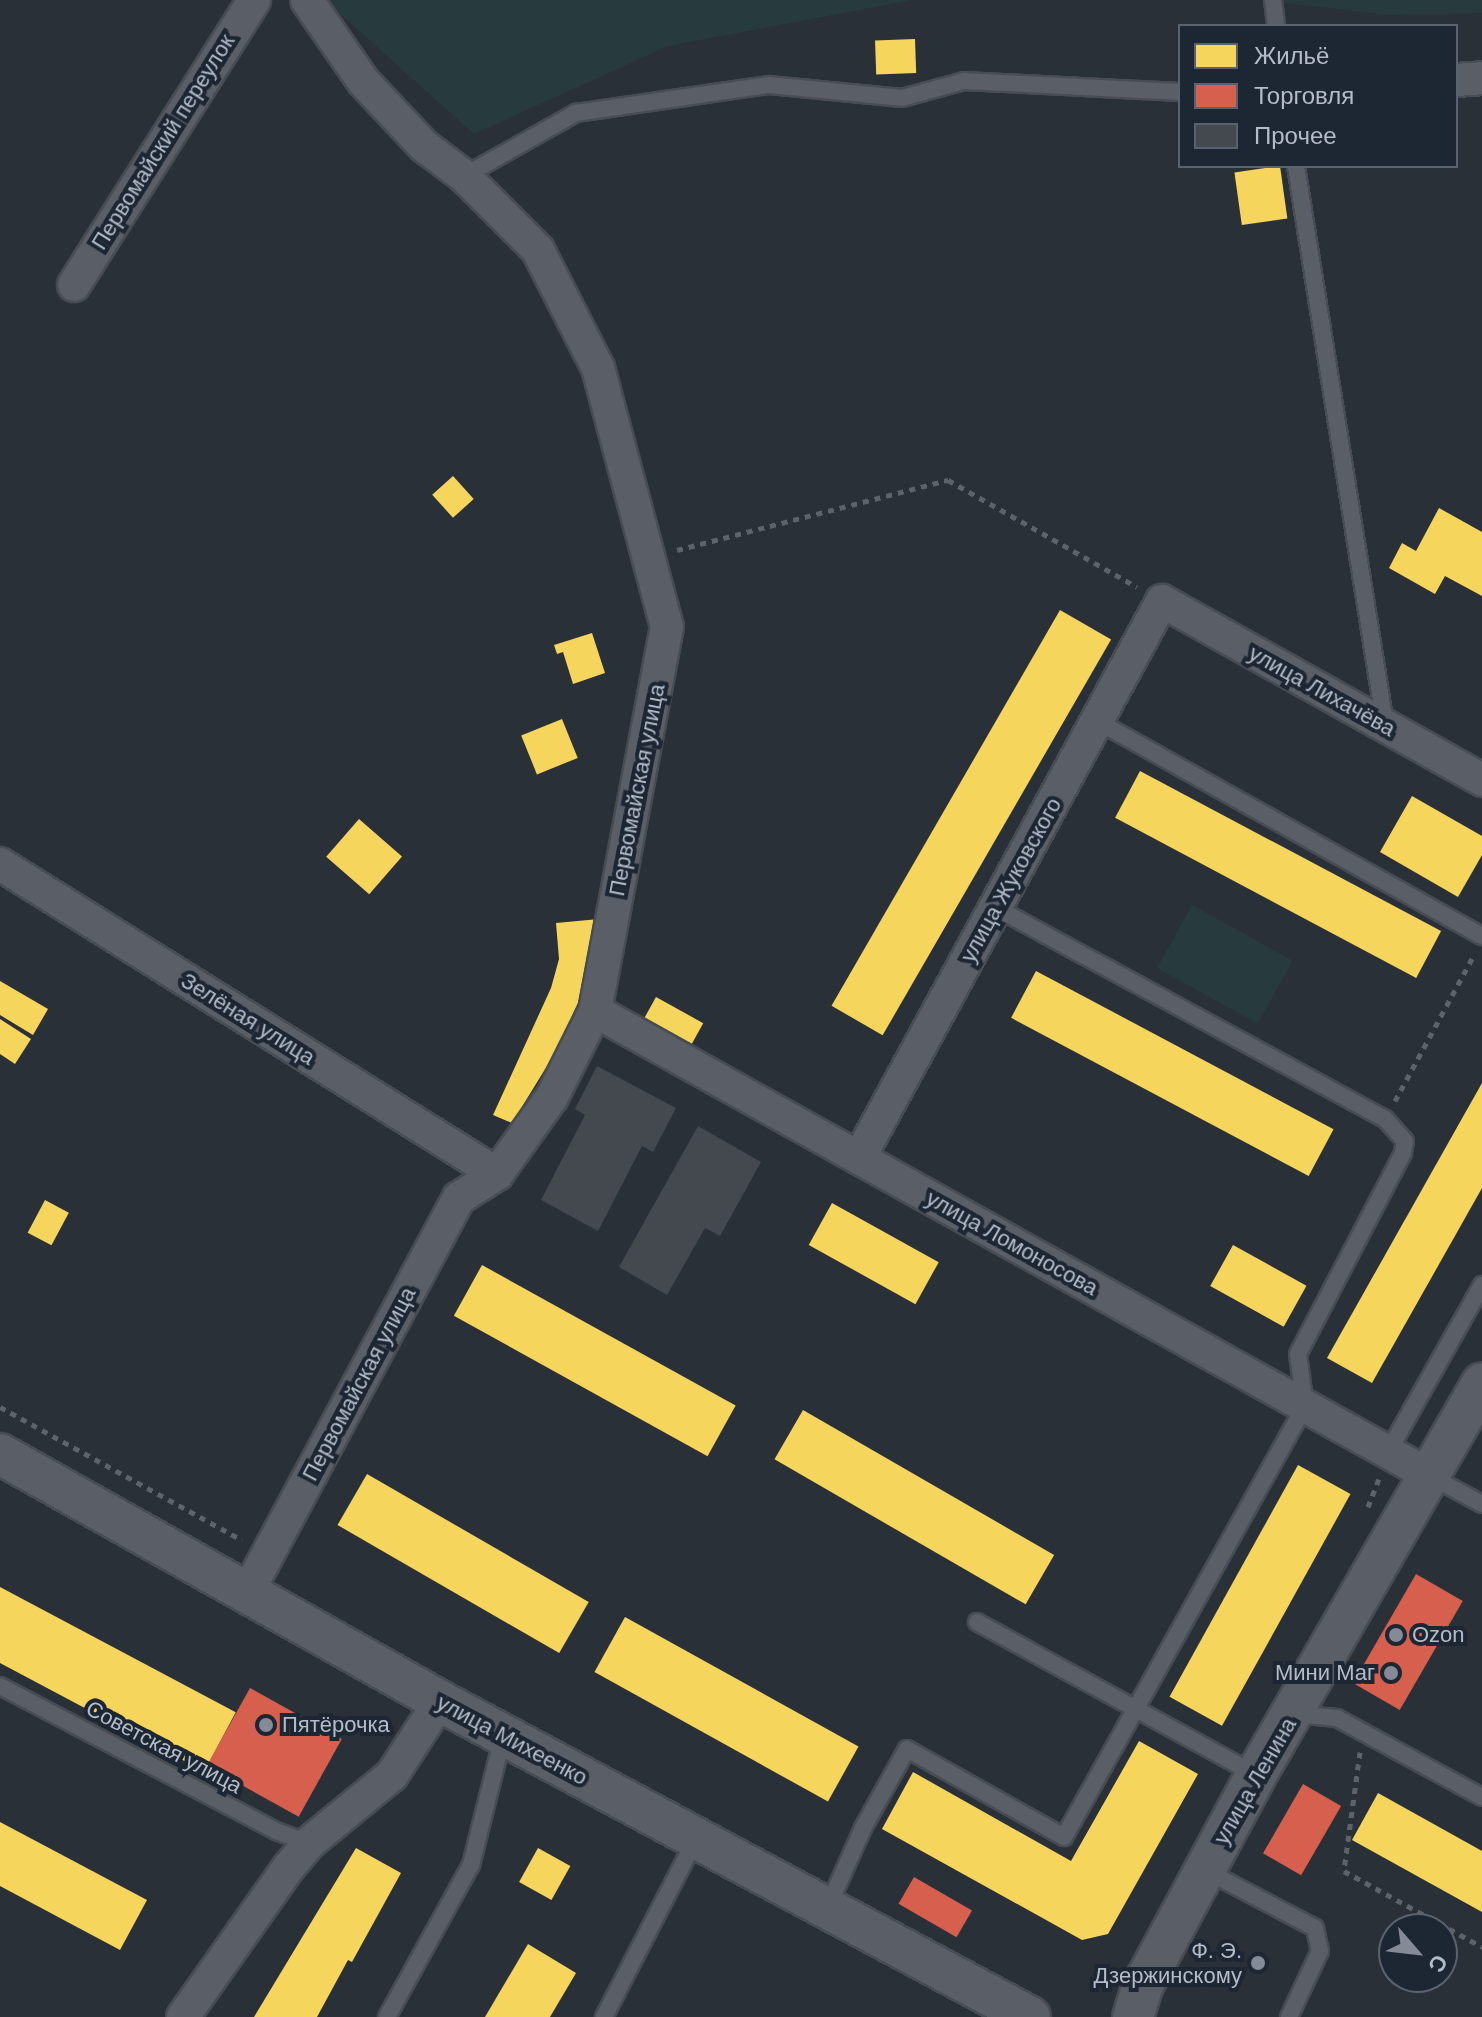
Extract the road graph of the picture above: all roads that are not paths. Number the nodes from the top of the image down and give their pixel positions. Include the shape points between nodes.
1 (254, 0) edge
2 (307, 0) edge
3 (1273, 0) edge
4 (1276, 24) edge
5 (1482, 78) edge
6 (1458, 80) edge
7 (1178, 92) edge
8 (1296, 168) edge
9 (464, 176) junction
10 (74, 285) dead end
11 (1162, 601) joint
12 (1097, 721) junction
13 (1385, 726) junction
14 (1482, 780) edge
15 (0, 864) edge
16 (996, 908) junction
17 (1482, 938) edge
18 (595, 1011) junction
19 (859, 1158) junction
20 (497, 1174) junction
21 (1482, 1285) edge
22 (1482, 1384) edge
23 (1305, 1406) junction
24 (1388, 1452) junction
25 (0, 1454) edge
26 (1429, 1475) junction
27 (1482, 1504) edge
28 (247, 1593) junction
29 (977, 1622) dead end
30 (0, 1686) edge
31 (440, 1701) junction
32 (1137, 1709) junction
33 (1293, 1714) junction
34 (503, 1735) junction
35 (1256, 1775) junction
36 (1482, 1797) edge
37 (696, 1839) junction
38 (309, 1843) junction
39 (1205, 1870) junction
40 (827, 1910) junction
41 (183, 2017) edge
42 (387, 2017) edge
43 (604, 2017) edge
44 (1030, 2017) edge
45 (1133, 2017) edge
46 (1289, 2017) edge

1 - 10 street, Первомайский переулок
2 - 9 street, Первомайская улица via 363,81 424,146
3 - 4 lane
5 - 6 street
7 - 9 lane via 964,81 902,98 769,85 576,113
8 - 13 lane
9 - 18 street, Первомайская улица via 538,250 598,368 667,627
11 - 12 street, улица Жуковского
11 - 13 street, улица Лихачёва
12 - 16 street, улица Жуковского
12 - 17 lane
13 - 14 street, улица Лихачёва
15 - 20 street, Зелёная улица
16 - 19 street, улица Жуковского
16 - 23 lane via 1385,1119 1405,1141 1298,1354
18 - 19 street, улица Ломоносова
18 - 20 street, Первомайская улица via 552,1097
19 - 23 street, улица Ломоносова
20 - 28 street, Первомайская улица via 459,1198
21 - 24 lane
22 - 26 street, улица Ленина
23 - 24 street, улица Ломоносова
23 - 32 lane
24 - 26 street, улица Ломоносова
25 - 28 street, улица Михеенко
26 - 27 lane
26 - 33 street, улица Ленина
28 - 31 street, улица Михеенко
29 - 32 lane
30 - 38 lane, Советская улица via 276,1831
31 - 34 street, улица Михеенко
31 - 38 street via 392,1775
32 - 35 lane
32 - 40 lane via 1064,1837 907,1749 863,1828
33 - 35 street, улица Ленина
33 - 36 lane via 1337,1718
34 - 37 street, улица Михеенко
34 - 42 lane via 471,1865
35 - 39 street, улица Ленина
37 - 40 street, улица Михеенко
37 - 43 lane
38 - 41 street
39 - 45 street, улица Ленина via 1143,1985
39 - 46 lane via 1315,1928 1320,1951
40 - 44 street, улица Михеенко

